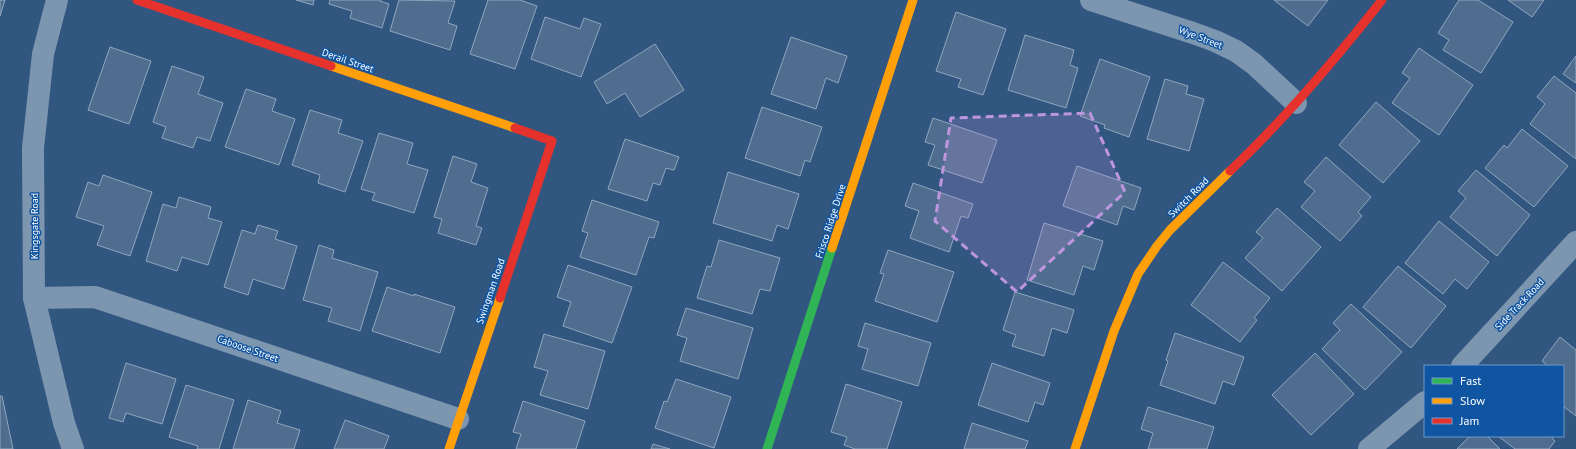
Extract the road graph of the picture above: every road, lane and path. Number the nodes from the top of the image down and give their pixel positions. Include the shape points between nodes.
1 (57, 0) edge
2 (137, 0) edge
3 (913, 0) edge
4 (1091, 0) edge
5 (1382, 0) edge
6 (1296, 103) junction
7 (552, 141) joint
8 (1576, 242) edge
9 (34, 298) junction
10 (1463, 365) edge
11 (1424, 403) edge
12 (458, 419) junction
13 (73, 449) edge
14 (449, 449) edge
15 (768, 449) edge
16 (1075, 449) edge
17 (1369, 449) edge

1 - 9 street, Kingsgate Road via 43,54 33,148
2 - 7 street, Derail Street
3 - 15 street, Frisco Ridge Drive
4 - 6 street, Wye Street via 1215,41 1254,64
5 - 6 street, Switch Road
6 - 16 street, Switch Road via 1258,145 1188,211 1144,262 1110,340
7 - 12 street, Swingman Road
8 - 10 street, Side Track Road
9 - 12 street, Caboose Street via 95,297
9 - 13 street, Kingsgate Road via 64,423
11 - 17 street
12 - 14 street, Swingman Road

